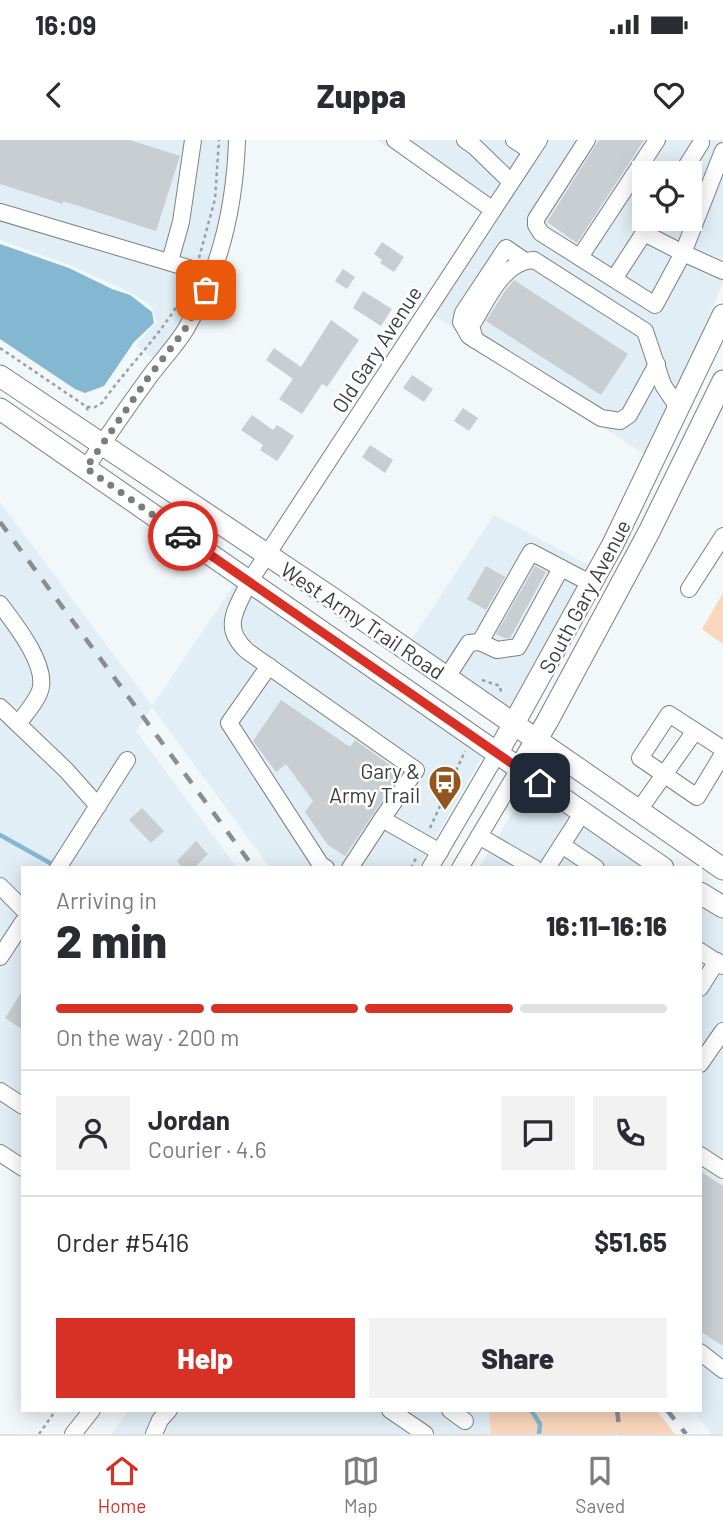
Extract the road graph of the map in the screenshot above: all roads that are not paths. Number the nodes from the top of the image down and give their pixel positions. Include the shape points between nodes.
1 (193, 140) edge
2 (237, 140) edge
3 (395, 140) edge
4 (465, 140) edge
5 (514, 140) edge
6 (587, 140) edge
7 (657, 140) edge
8 (699, 142) edge
9 (535, 146) edge
10 (722, 153) edge
11 (689, 161) edge
12 (511, 182) junction
13 (493, 210) junction
14 (0, 212) edge
15 (646, 231) edge
16 (655, 231) edge
17 (682, 253) junction
18 (580, 257) junction
19 (170, 261) junction
20 (723, 271) edge
21 (212, 275) junction
22 (614, 279) junction
23 (655, 304) junction
24 (723, 315) edge
25 (645, 331) junction
26 (657, 364) junction
27 (0, 376) edge
28 (723, 381) edge
29 (0, 409) edge
30 (679, 409) junction
31 (102, 444) junction
32 (86, 468) junction
33 (723, 537) edge
34 (266, 555) junction
35 (561, 568) junction
36 (249, 582) junction
37 (592, 584) junction
38 (689, 589) dead end
39 (0, 604) edge
40 (480, 642) junction
41 (269, 666) junction
42 (447, 677) junction
43 (0, 707) edge
44 (515, 723) junction
45 (18, 724) junction
46 (695, 731) junction
47 (538, 739) junction
48 (723, 751) edge
49 (497, 754) junction
50 (127, 760) dead end
51 (519, 769) junction
52 (664, 774) junction
53 (98, 806) junction
54 (639, 810) junction
55 (583, 812) junction
56 (382, 819) junction
57 (479, 836) junction
58 (562, 845) junction
59 (440, 852) junction
60 (422, 865) edge
61 (59, 866) edge
62 (323, 866) edge
63 (351, 866) edge
64 (461, 866) edge
65 (531, 866) edge
66 (548, 866) edge
67 (593, 866) edge
68 (660, 866) edge
69 (723, 869) edge
70 (0, 886) edge
71 (702, 894) edge
72 (21, 907) edge
73 (723, 907) edge
74 (21, 925) edge
75 (702, 952) edge
76 (0, 957) edge
77 (720, 964) edge
78 (702, 986) edge
79 (723, 1031) edge
80 (702, 1061) edge
81 (0, 1091) edge
82 (21, 1105) edge
83 (0, 1153) edge
84 (702, 1156) edge
85 (21, 1167) edge
86 (723, 1170) edge
87 (702, 1354) edge
88 (723, 1370) edge
89 (90, 1412) edge
90 (167, 1412) edge
91 (392, 1412) edge
92 (420, 1412) edge
93 (453, 1412) edge
94 (466, 1421) dead end
95 (414, 1431) edge
96 (74, 1434) edge
97 (154, 1434) edge

1 - 19 street via 184,210
2 - 21 street via 232,202
3 - 13 street
4 - 12 street
5 - 9 street
6 - 18 street via 536,219 541,233
7 - 18 street
8 - 10 street
8 - 11 street
9 - 12 street, Old Gary Avenue
10 - 17 street
12 - 13 street, Old Gary Avenue
13 - 34 street, Old Gary Avenue
14 - 19 street
15 - 22 street
16 - 17 street
17 - 20 street
17 - 23 street
18 - 22 street
19 - 21 street
21 - 31 street via 184,331
22 - 23 street
23 - 25 street
24 - 30 main road, South Gary Avenue
25 - 26 street
25 - 26 street via 534,260 506,271 471,326 475,340 601,418 620,421 629,415
26 - 30 street via 663,385
27 - 31 main road, West Army Trail Road
28 - 47 main road, South Gary Avenue via 673,486
29 - 32 main road, West Army Trail Road
30 - 37 main road, South Gary Avenue
31 - 32 street
31 - 34 main road, West Army Trail Road
32 - 36 main road, West Army Trail Road
33 - 38 street
34 - 36 street, Old Gary Avenue
34 - 42 main road, West Army Trail Road
35 - 37 street
35 - 40 street via 519,647 497,650
35 - 40 street via 531,552
36 - 41 street, Old Gary Avenue via 231,624 233,635
36 - 49 main road, West Army Trail Road
37 - 44 main road, South Gary Avenue
39 - 45 street via 26,639 40,673 41,688
40 - 42 street via 468,643
41 - 56 street via 416,770
41 - 62 street via 229,723
42 - 44 main road, West Army Trail Road
43 - 45 street
44 - 47 main road, West Army Trail Road
44 - 49 main road, South Gary Avenue
45 - 53 street
46 - 48 street
46 - 52 street
46 - 52 street via 668,714 640,758
47 - 51 main road, South Gary Avenue
47 - 54 main road, West Army Trail Road
48 - 52 street via 697,797
49 - 51 main road, West Army Trail Road
49 - 59 street, South Gary Avenue
50 - 53 street
51 - 55 main road, West Army Trail Road
51 - 57 street, South Gary Avenue
52 - 54 street
53 - 61 street
54 - 69 main road, West Army Trail Road
55 - 58 street
55 - 68 main road, West Army Trail Road
56 - 59 street
56 - 63 street
57 - 64 street, South Gary Avenue
57 - 65 street
58 - 66 street
58 - 67 street
59 - 60 street, South Gary Avenue
70 - 72 street
71 - 73 main road
74 - 76 street
75 - 77 street
77 - 78 street
79 - 80 street
81 - 82 street
83 - 85 street
84 - 86 street
87 - 88 street
89 - 96 street
90 - 97 street
91 - 95 street
92 - 95 street
93 - 94 street

